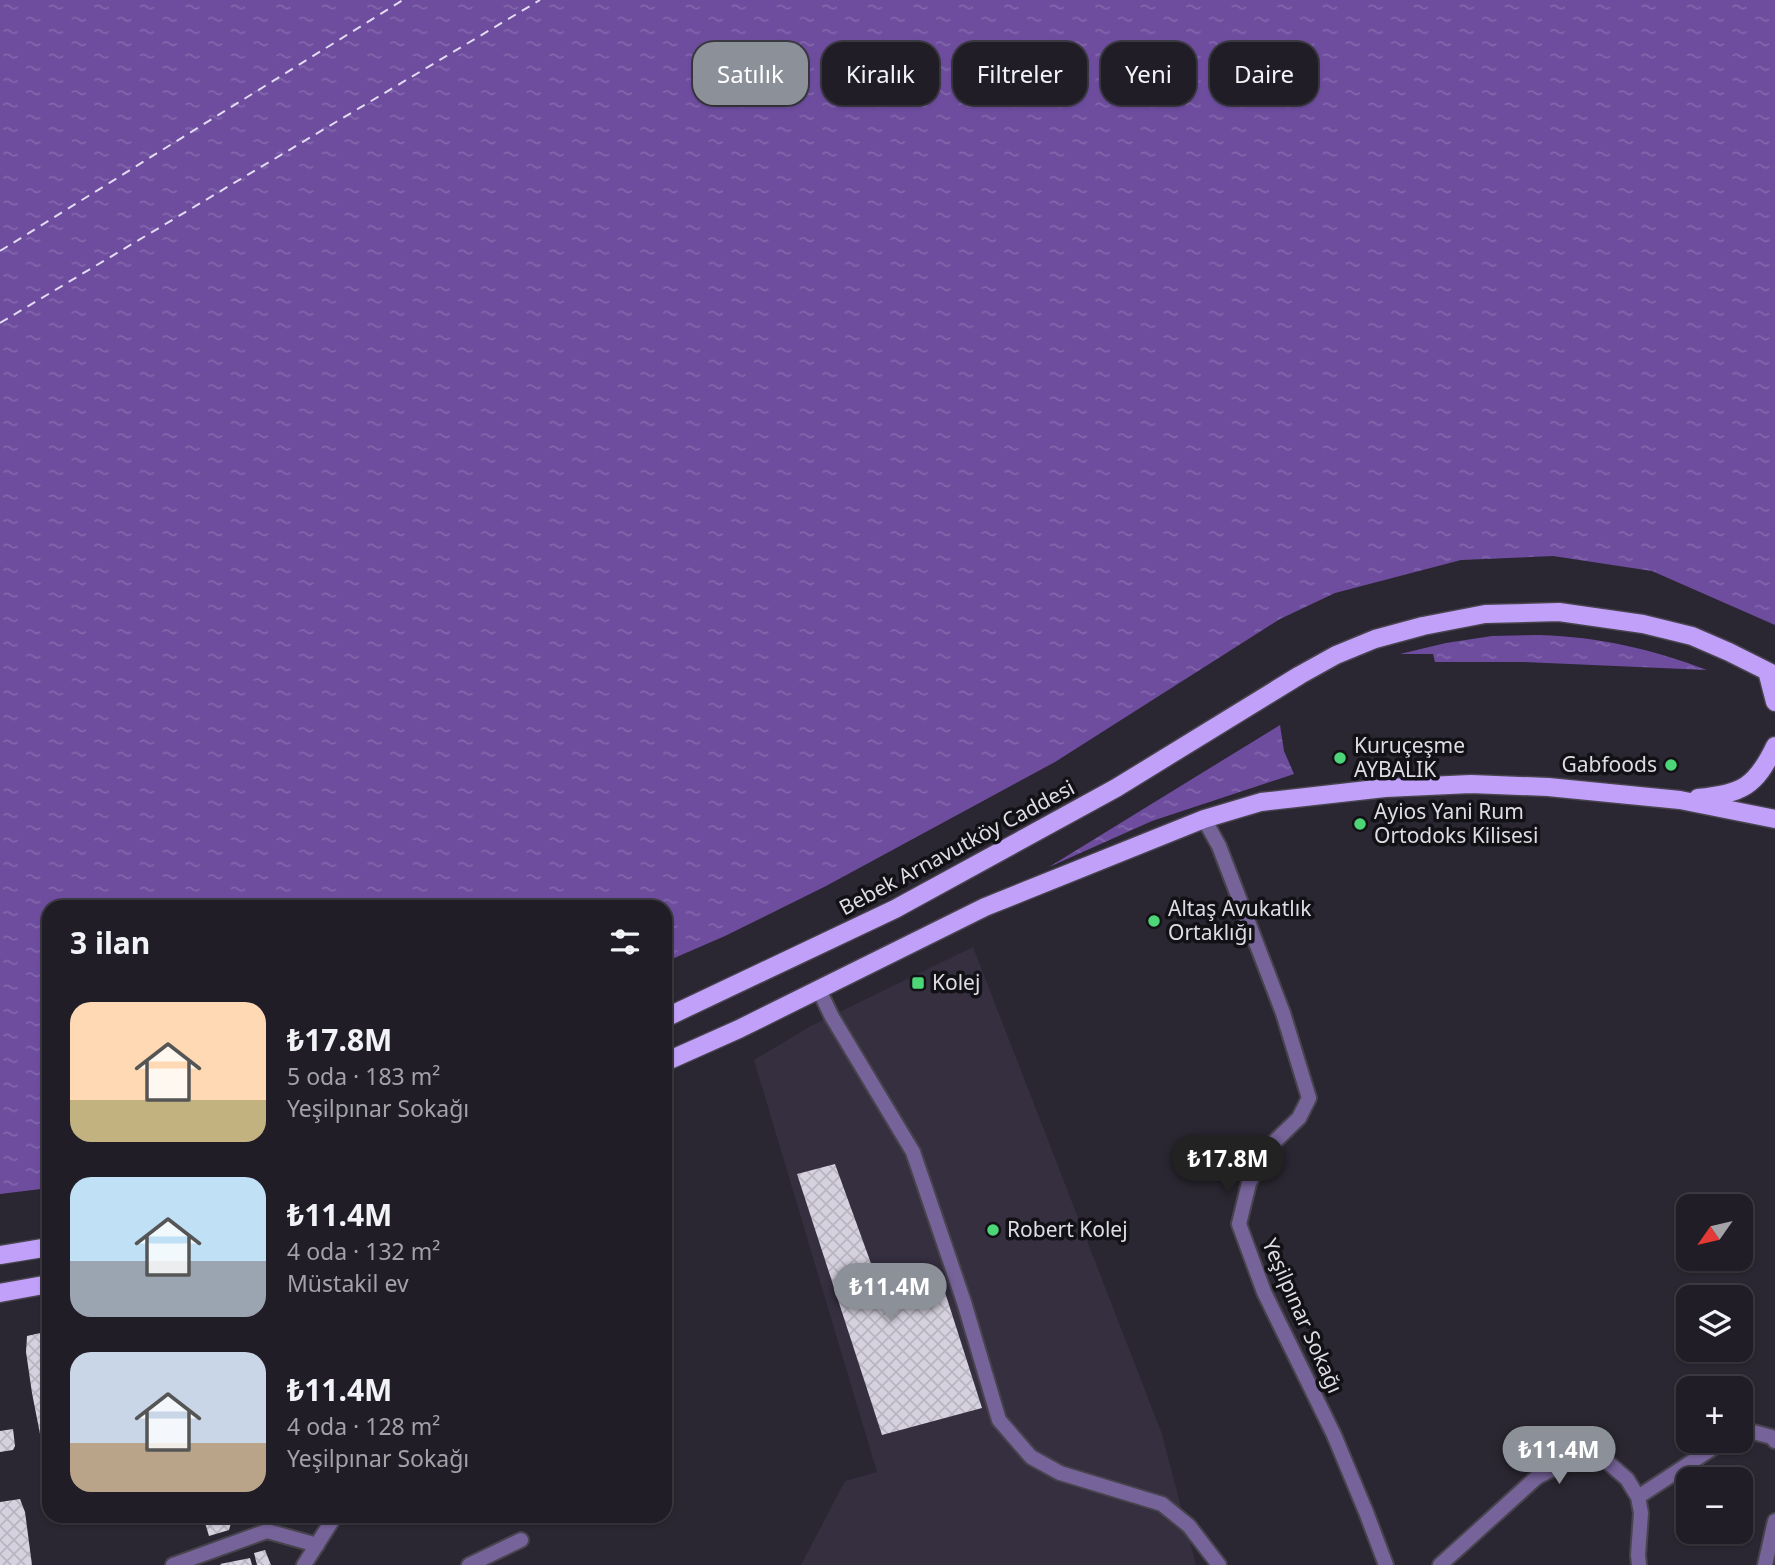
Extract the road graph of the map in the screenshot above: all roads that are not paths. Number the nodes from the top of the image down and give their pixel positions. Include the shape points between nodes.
1 (1771, 673) edge
2 (1775, 702) edge
3 (1775, 746) edge
4 (1681, 800) junction
5 (1204, 819) junction
6 (1775, 819) edge
7 (819, 990) junction
8 (672, 1015) edge
9 (672, 1059) edge
10 (42, 1248) edge
11 (0, 1255) edge
12 (42, 1285) edge
13 (0, 1293) edge
14 (1753, 1432) edge
15 (1775, 1441) edge
16 (1705, 1453) edge
17 (1638, 1497) junction
18 (1775, 1521) edge
19 (331, 1523) edge
20 (521, 1540) dead end
21 (317, 1545) junction
22 (173, 1565) edge
23 (304, 1565) edge
24 (470, 1565) edge
25 (1219, 1565) edge
26 (1386, 1565) edge
27 (1440, 1565) edge
28 (1639, 1565) edge
29 (1765, 1565) edge

1 - 2 main road
1 - 8 main road, Bebek Arnavutköy Caddesi via 1692,636 1559,612 1485,614 1375,639 1336,655 1116,788 895,909
3 - 4 main road via 1765,767 1748,785 1726,795
4 - 5 main road via 1471,784 1306,796 1261,802
4 - 6 main road
5 - 7 main road via 985,907
5 - 26 street, Yeşilpınar Sokağı via 1219,846 1283,1013 1308,1098 1299,1118 1267,1149 1249,1183 1239,1224 1264,1292 1334,1435
7 - 9 main road
7 - 25 street via 913,1152 999,1420 1031,1457 1060,1474 1163,1504 1189,1526
10 - 11 main road
12 - 13 main road
14 - 15 street
16 - 17 street
17 - 27 street via 1627,1479 1604,1459 1577,1457 1537,1477
17 - 28 street
18 - 29 street
19 - 21 street
20 - 24 street
21 - 22 street via 267,1531
21 - 23 street

